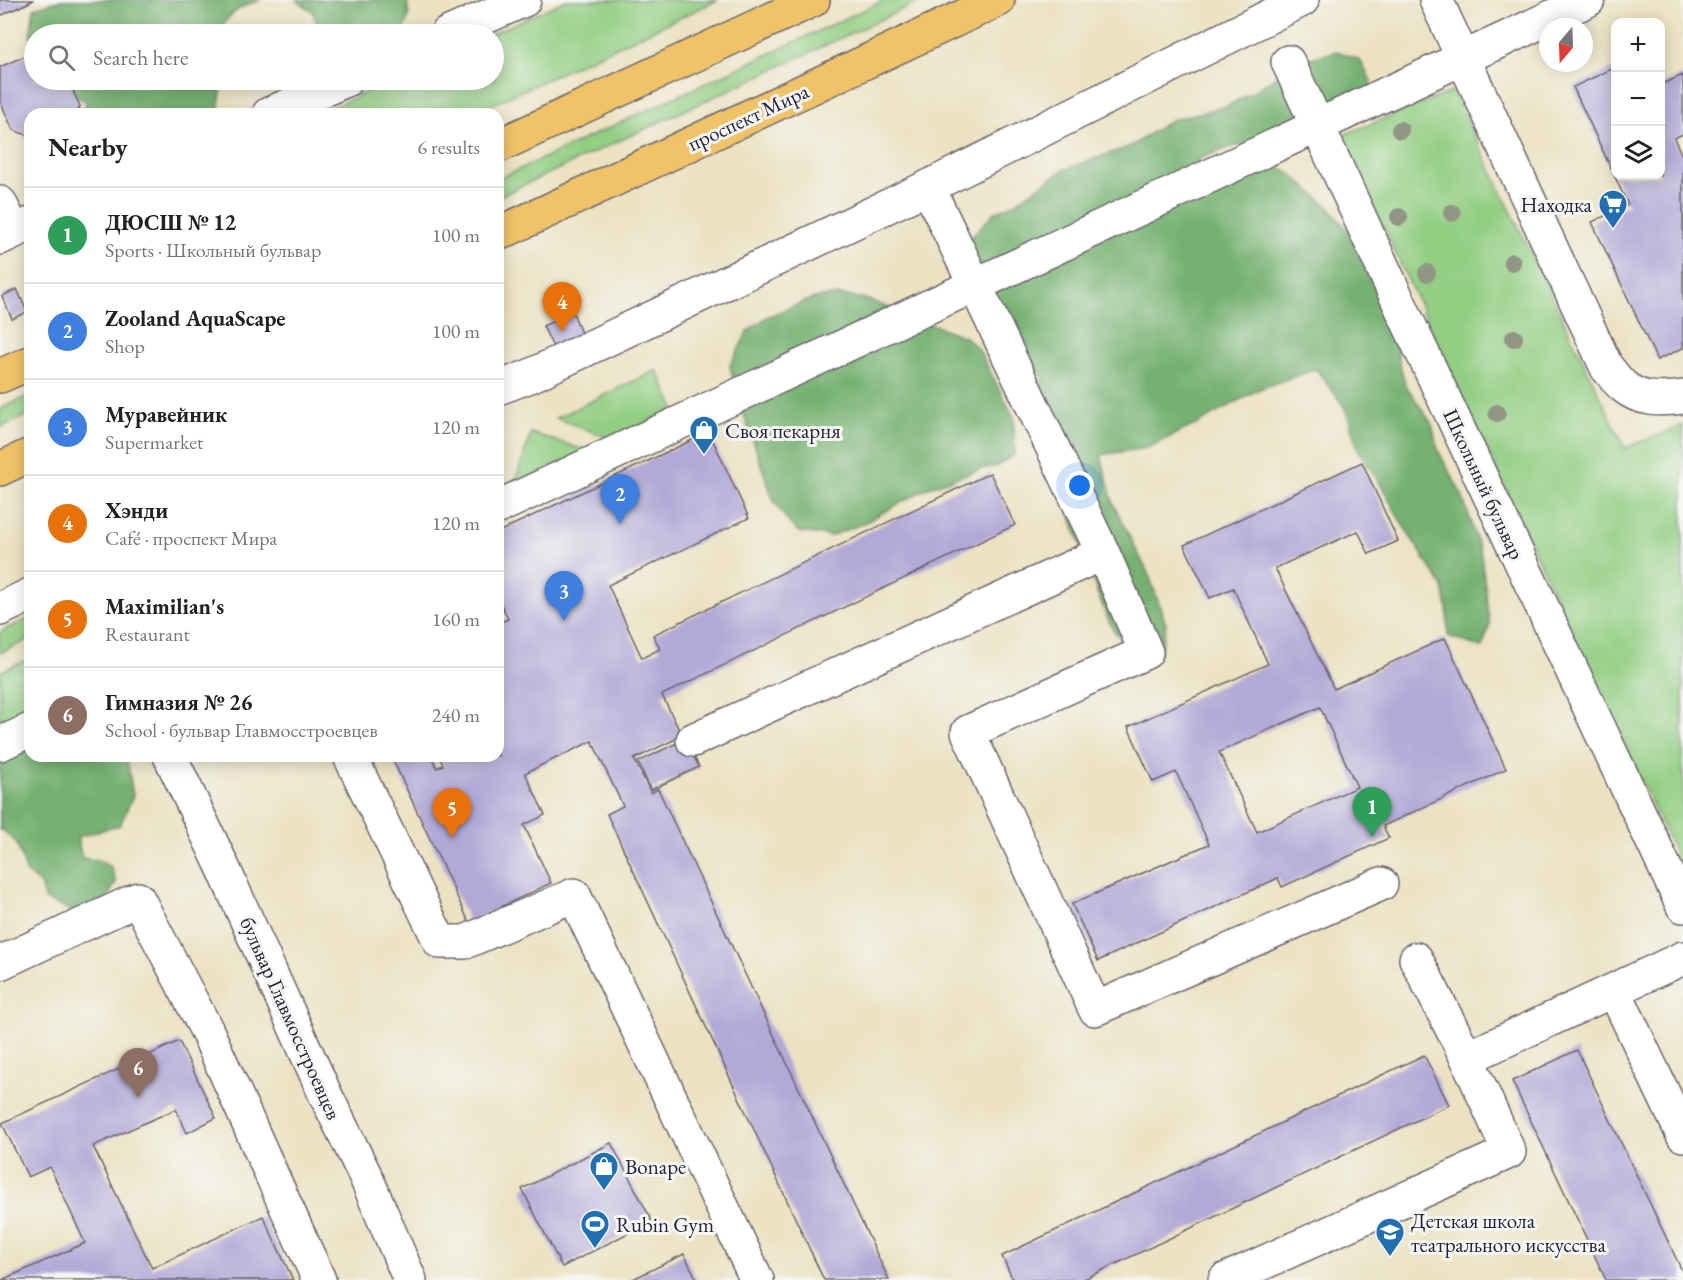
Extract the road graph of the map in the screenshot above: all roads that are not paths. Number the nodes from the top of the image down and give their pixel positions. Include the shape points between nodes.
1 (524, 0) edge
2 (813, 0) edge
3 (998, 0) edge
4 (1302, 0) edge
5 (1436, 0) edge
6 (1588, 0) edge
7 (470, 24) edge
8 (1463, 58) junction
9 (1288, 62) dead end
10 (323, 90) edge
11 (283, 108) edge
12 (1318, 126) junction
13 (504, 143) edge
14 (928, 187) junction
15 (504, 231) edge
16 (974, 286) junction
17 (24, 366) edge
18 (0, 376) edge
19 (504, 386) edge
20 (1683, 398) edge
21 (24, 458) edge
22 (0, 469) edge
23 (504, 504) edge
24 (1103, 553) junction
25 (24, 598) edge
26 (0, 609) edge
27 (24, 733) edge
28 (693, 740) dead end
29 (0, 744) edge
30 (173, 762) edge
31 (353, 762) edge
32 (1381, 884) dead end
33 (1683, 906) edge
34 (1683, 958) edge
35 (1416, 959) dead end
36 (0, 963) edge
37 (1614, 990) junction
38 (1467, 1058) junction
39 (1683, 1135) edge
40 (319, 1280) edge
41 (410, 1280) edge
42 (757, 1280) edge
43 (1225, 1280) edge

1 - 7 street
2 - 13 main road
3 - 15 main road, проспект Мира
4 - 14 street
5 - 8 street
6 - 8 street
8 - 12 street
8 - 20 street via 1607,368 1623,387 1644,398
9 - 12 street, Школьный бульвар
10 - 11 street
12 - 16 street
12 - 33 street, Школьный бульвар
14 - 16 street
14 - 19 street
16 - 23 street
16 - 24 street
17 - 18 main road
21 - 22 main road
24 - 28 street
24 - 32 street via 1146,652 969,732 1095,1009
25 - 26 street
27 - 29 street
30 - 41 street, бульвар Главмосстроевцев
31 - 42 street via 440,942 465,942 574,895
34 - 37 street
35 - 38 street
36 - 40 street via 138,899 207,1031
37 - 38 street
37 - 39 street
38 - 43 street via 1509,1152

